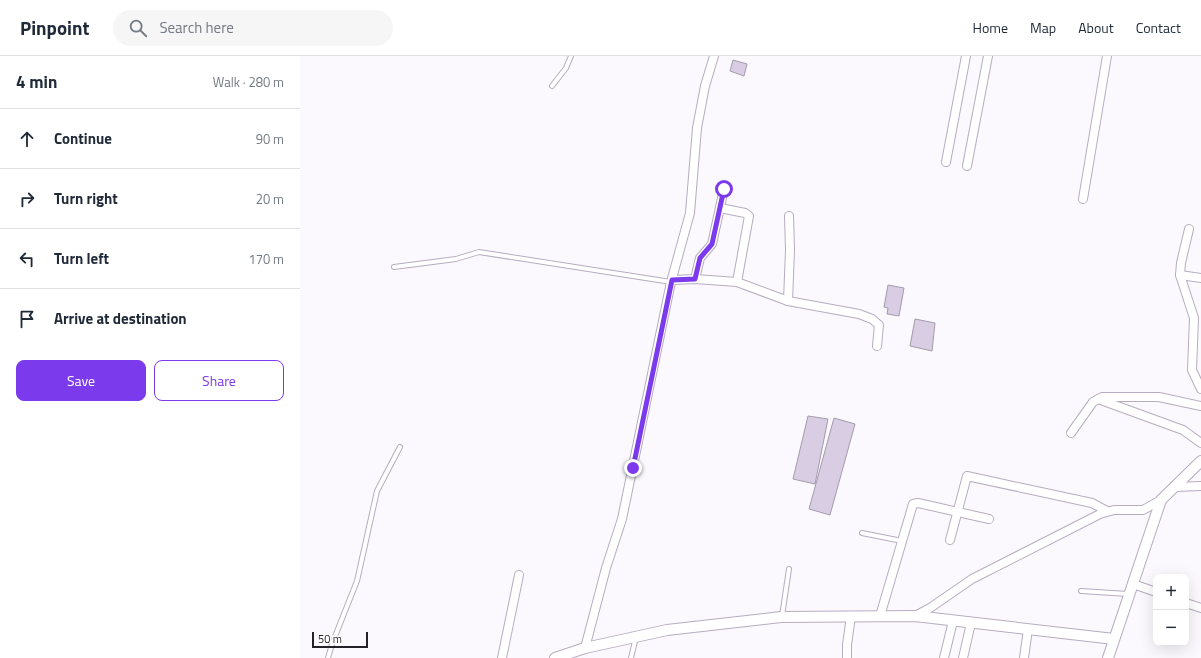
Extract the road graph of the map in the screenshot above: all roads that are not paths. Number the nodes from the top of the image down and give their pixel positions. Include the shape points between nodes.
1 (571, 56) edge
2 (714, 56) edge
3 (966, 56) edge
4 (988, 56) edge
5 (1106, 56) edge
6 (552, 86) dead end
7 (946, 162) dead end
8 (967, 166) dead end
9 (724, 189) dead end
10 (1083, 199) dead end
11 (720, 208) junction
12 (789, 216) dead end
13 (1189, 229) dead end
14 (394, 267) dead end
15 (1180, 275) junction
16 (1201, 278) edge
17 (695, 279) junction
18 (671, 281) junction
19 (737, 282) junction
20 (788, 301) junction
21 (877, 346) dead end
22 (1201, 389) edge
23 (1098, 399) junction
24 (1201, 406) edge
25 (1071, 433) dead end
26 (1201, 443) edge
27 (400, 447) dead end
28 (1201, 461) edge
29 (1201, 486) edge
30 (1175, 487) junction
31 (1161, 500) junction
32 (1107, 511) junction
33 (957, 512) junction
34 (989, 519) dead end
35 (862, 533) dead end
36 (950, 540) dead end
37 (903, 541) junction
38 (789, 569) dead end
39 (519, 575) dead end
40 (1134, 584) junction
41 (1081, 591) dead end
42 (1153, 591) edge
43 (1130, 594) junction
44 (1189, 604) edge
45 (1201, 608) edge
46 (851, 616) junction
47 (880, 616) junction
48 (915, 616) junction
49 (781, 617) junction
50 (953, 621) junction
51 (971, 623) junction
52 (1028, 629) junction
53 (636, 637) junction
54 (1114, 639) junction
55 (585, 648) junction
56 (328, 658) edge
57 (502, 658) edge
58 (556, 658) edge
59 (631, 658) edge
60 (847, 658) edge
61 (944, 658) edge
62 (963, 658) edge
63 (1024, 658) edge
64 (1108, 658) edge

1 - 6 lane via 568,65
2 - 18 street via 697,128 690,213
3 - 7 street
4 - 8 street
5 - 10 street
9 - 11 street
11 - 17 street via 712,244 700,258
11 - 19 street via 749,216
12 - 20 street
13 - 15 street
14 - 18 lane via 456,259 479,252
15 - 16 street
15 - 22 street via 1194,318 1192,370
17 - 18 street
17 - 19 street
18 - 55 street via 622,519
19 - 20 street
20 - 21 street via 872,319 879,325
23 - 24 street via 1150,396
23 - 25 street via 1093,402
23 - 26 street via 1183,430
27 - 56 lane via 377,491 357,581
28 - 30 street
29 - 30 street
30 - 31 street
31 - 32 street via 1143,510
31 - 40 street
32 - 33 street via 1092,503 967,476
32 - 48 street via 972,578
33 - 34 street
33 - 36 street
33 - 37 street via 913,504
35 - 37 lane
37 - 47 street
38 - 49 lane
39 - 57 street
40 - 42 street
40 - 43 street
41 - 43 lane
43 - 54 street
44 - 45 street
46 - 47 street
46 - 49 street
46 - 60 street
47 - 48 street
48 - 50 street
49 - 53 street via 705,624
50 - 51 street
50 - 61 street
51 - 52 street
51 - 62 street
52 - 54 street
52 - 63 street
53 - 55 street
53 - 59 lane
54 - 64 street
55 - 58 street

